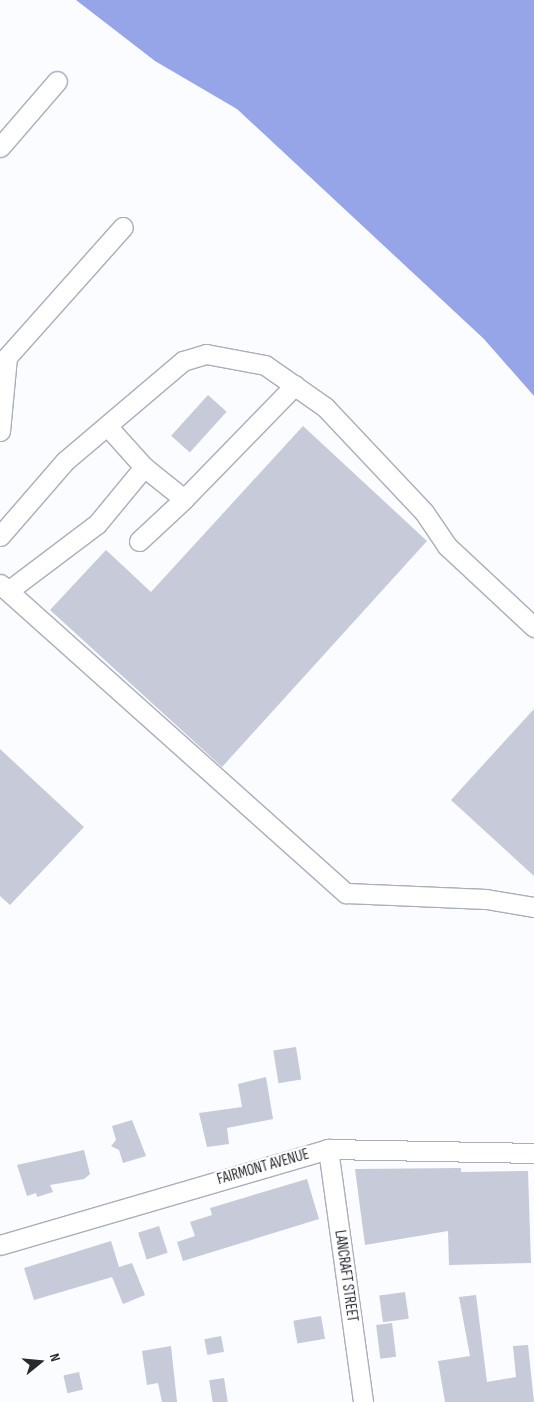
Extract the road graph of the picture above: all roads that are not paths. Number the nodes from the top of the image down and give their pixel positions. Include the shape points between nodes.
1 (57, 80) dead end
2 (0, 147) edge
3 (123, 227) dead end
4 (3, 354) edge
5 (295, 385) junction
6 (108, 426) junction
7 (0, 431) edge
8 (144, 466) junction
9 (184, 499) junction
10 (0, 536) edge
11 (140, 542) dead end
12 (4, 587) edge
13 (534, 626) edge
14 (534, 908) edge
15 (328, 1149) junction
16 (534, 1153) edge
17 (0, 1245) edge
18 (362, 1402) edge

1 - 2 street
3 - 4 street
4 - 7 street
5 - 6 street via 265,365 206,354 183,361
5 - 9 street
5 - 13 street via 325,407 424,512 447,546
6 - 8 street
6 - 10 street via 65,461
8 - 9 street
8 - 12 street via 97,524
9 - 11 street
12 - 14 street via 346,893 486,899
15 - 16 street, FAIRMONT AVENUE
15 - 17 street, FAIRMONT AVENUE
15 - 18 street, LANCRAFT STREET

